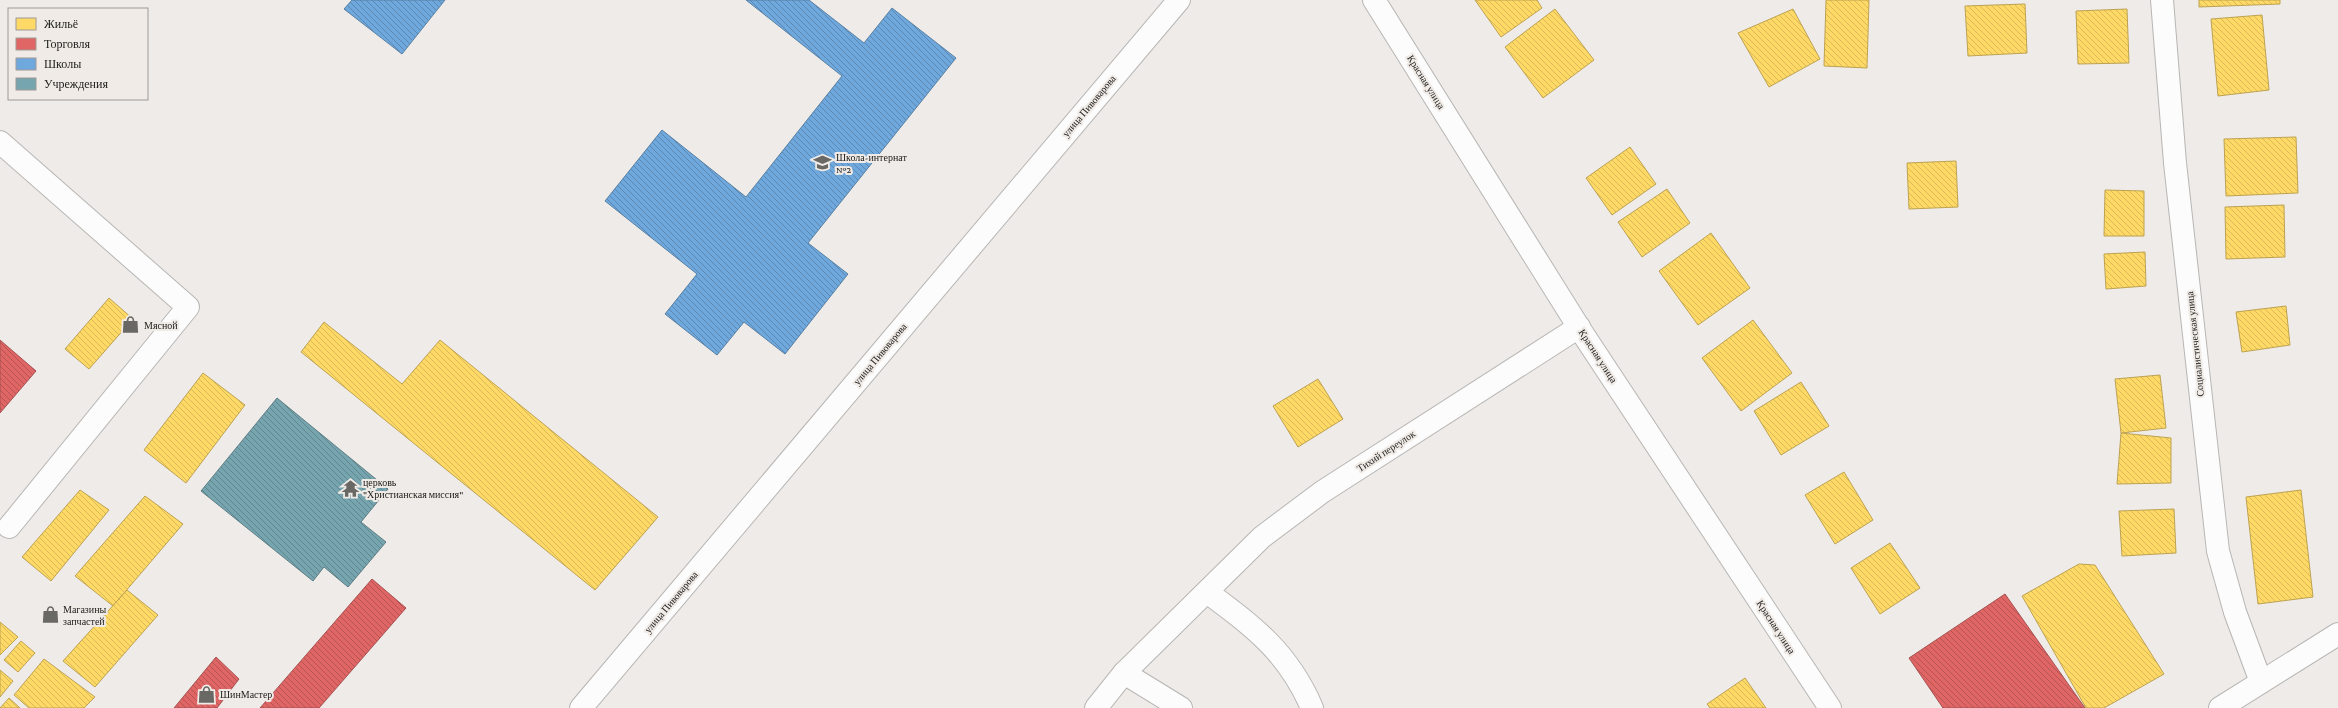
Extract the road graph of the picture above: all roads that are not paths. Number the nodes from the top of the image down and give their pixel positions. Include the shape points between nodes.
1 (1179, 0) edge
2 (1374, 0) edge
3 (2162, 0) edge
4 (0, 142) edge
5 (1579, 327) junction
6 (3, 528) edge
7 (1207, 592) junction
8 (2338, 634) edge
9 (1124, 673) junction
10 (2261, 682) junction
11 (2246, 701) edge
12 (581, 708) edge
13 (1096, 708) edge
14 (1181, 708) edge
15 (1312, 708) edge
16 (1830, 708) edge
17 (2220, 708) edge

1 - 12 street, улица Пивоварова
2 - 5 street, Красная улица
3 - 10 street, Социалистическая улица via 2175,163 2218,551 2235,612
4 - 6 street via 188,307
5 - 7 street, Тихий переулок via 1322,492 1262,537
5 - 16 street, Красная улица
7 - 9 street, Тихий переулок
7 - 15 street via 1258,631 1288,663
8 - 10 street
9 - 13 street, Тихий переулок
9 - 14 street
10 - 11 street
11 - 17 street

